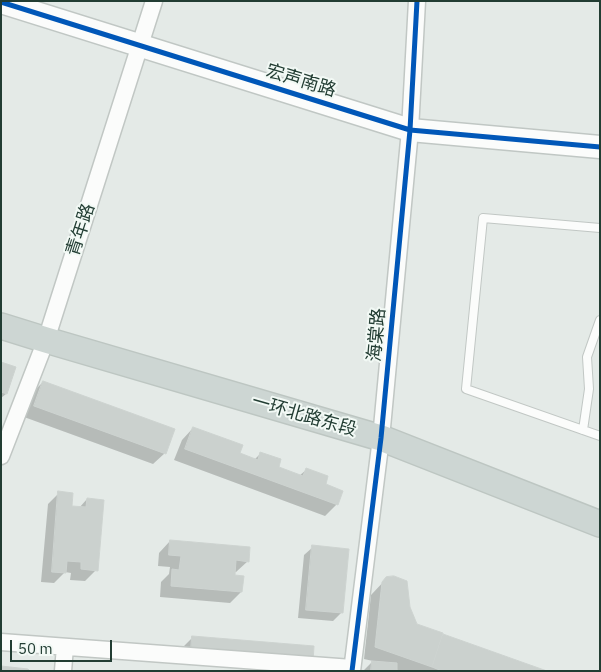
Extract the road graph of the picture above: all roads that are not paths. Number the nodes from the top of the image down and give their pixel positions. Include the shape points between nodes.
1 (154, 1) edge
2 (417, 1) edge
3 (1, 2) edge
4 (410, 130) junction
5 (600, 147) edge
6 (600, 228) edge
7 (600, 320) edge
8 (1, 326) edge
9 (46, 340) junction
10 (583, 430) junction
11 (600, 436) edge
12 (381, 438) junction
13 (1, 456) edge
14 (600, 524) edge
15 (1, 642) edge
16 (65, 647) junction
17 (193, 664) edge
18 (352, 670) edge
19 (62, 671) edge

1 - 9 street, 青年路
2 - 4 street, 海棠路
3 - 4 street, 宏声南路
4 - 5 street, 宏声南路
4 - 12 street, 海棠路
6 - 10 lane via 483,218 466,389
7 - 10 lane via 587,357 590,389
8 - 9 main road, 一环北路东段
9 - 12 main road, 一环北路东段
9 - 13 street, 青年路
10 - 11 lane
12 - 14 main road, 一环北路东段
12 - 18 street, 海棠路
15 - 16 street
16 - 17 street
16 - 19 street
17 - 18 street

